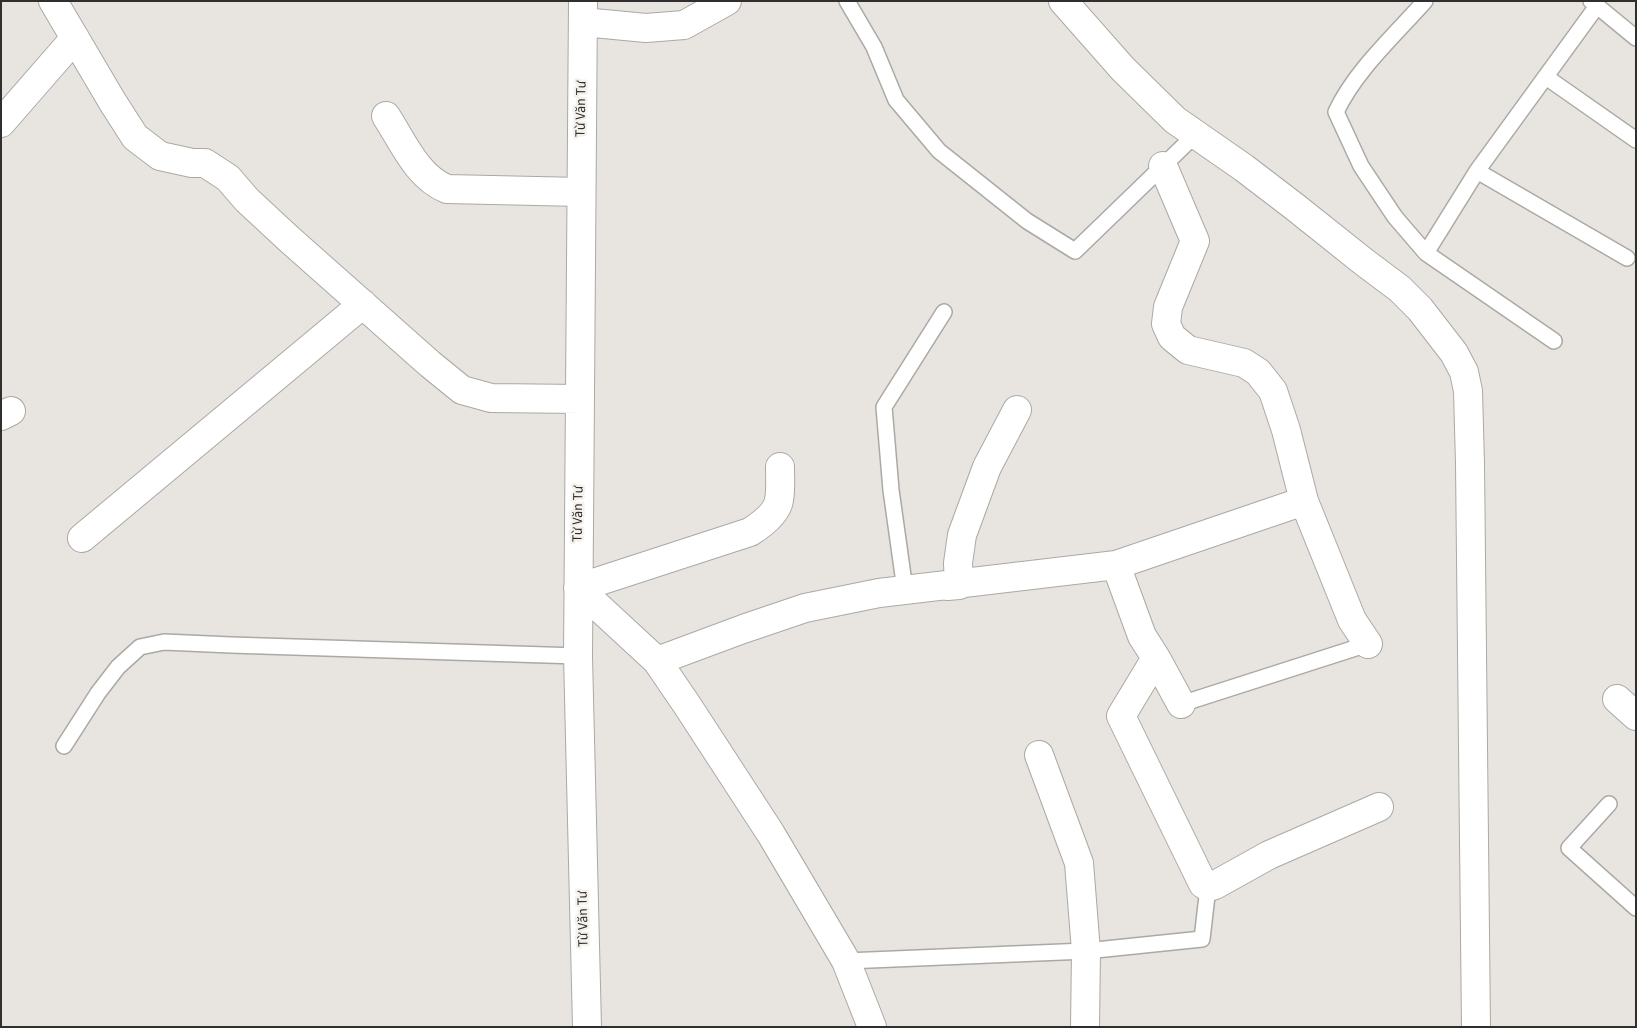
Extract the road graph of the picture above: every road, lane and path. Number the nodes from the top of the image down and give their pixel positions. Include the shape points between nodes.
1 (53, 1) edge
2 (727, 1) edge
3 (847, 1) edge
4 (1063, 1) edge
5 (1425, 1) edge
6 (1594, 4) edge
7 (583, 12) edge
8 (75, 38) junction
9 (1636, 38) edge
10 (1546, 77) junction
11 (386, 116) dead end
12 (1, 123) edge
13 (1196, 135) junction
14 (1636, 140) edge
15 (1163, 166) junction
16 (1477, 171) junction
17 (582, 192) junction
18 (1426, 253) junction
19 (1627, 258) dead end
20 (363, 304) junction
21 (944, 312) dead end
22 (1554, 341) dead end
23 (580, 399) junction
24 (1017, 410) dead end
25 (780, 467) dead end
26 (1304, 501) junction
27 (82, 538) dead end
28 (1116, 565) junction
29 (959, 585) junction
30 (578, 588) junction
31 (905, 590) junction
32 (1368, 644) joint
33 (578, 656) junction
34 (1156, 658) junction
35 (657, 661) junction
36 (1181, 704) joint
37 (64, 746) dead end
38 (1039, 755) dead end
39 (1609, 804) dead end
40 (1379, 807) dead end
41 (1208, 887) junction
42 (1636, 908) edge
43 (1086, 951) junction
44 (846, 960) junction
45 (587, 1027) edge
46 (872, 1027) edge
47 (1085, 1027) edge
48 (1476, 1027) edge

1 - 8 street
2 - 7 street via 684,25 646,28
3 - 15 lane via 874,47 896,100 939,152 1027,221 1075,250
4 - 13 street via 1116,62 1175,120
5 - 18 lane via 1363,70 1343,96 1336,112 1361,166
6 - 9 lane
6 - 10 lane
7 - 17 street, Từ Văn Tư
8 - 12 street
8 - 20 street via 135,137 160,156 206,164 228,178 247,200
10 - 14 lane
10 - 16 lane
11 - 17 street via 422,173 447,190
13 - 15 lane
13 - 48 street via 1288,201 1400,289 1438,331 1464,372 1468,391 1470,464
15 - 26 street via 1195,241 1168,307 1166,324 1172,337 1188,350 1244,363 1258,372 1273,391
16 - 18 lane
16 - 19 lane
17 - 23 street, Từ Văn Tư
18 - 22 lane
20 - 23 street via 462,390 491,398
20 - 27 street
21 - 31 lane via 884,407 891,490
23 - 30 street, Từ Văn Tư
24 - 29 street via 987,467 962,535
25 - 30 street via 779,502 761,526
26 - 28 street
26 - 32 street via 1352,620
28 - 29 street
28 - 34 street via 1142,636
29 - 31 street
30 - 33 street, Từ Văn Tư
30 - 35 street
31 - 35 street via 805,608
32 - 36 lane
33 - 37 lane via 164,642 140,648 118,667
33 - 45 street, Từ Văn Tư
34 - 36 street
34 - 41 street via 1122,716 1198,875
35 - 44 street via 771,834
38 - 43 street via 1078,863
39 - 42 lane via 1568,848
40 - 41 street
41 - 43 lane via 1202,939
43 - 44 lane
43 - 47 street
44 - 46 street

